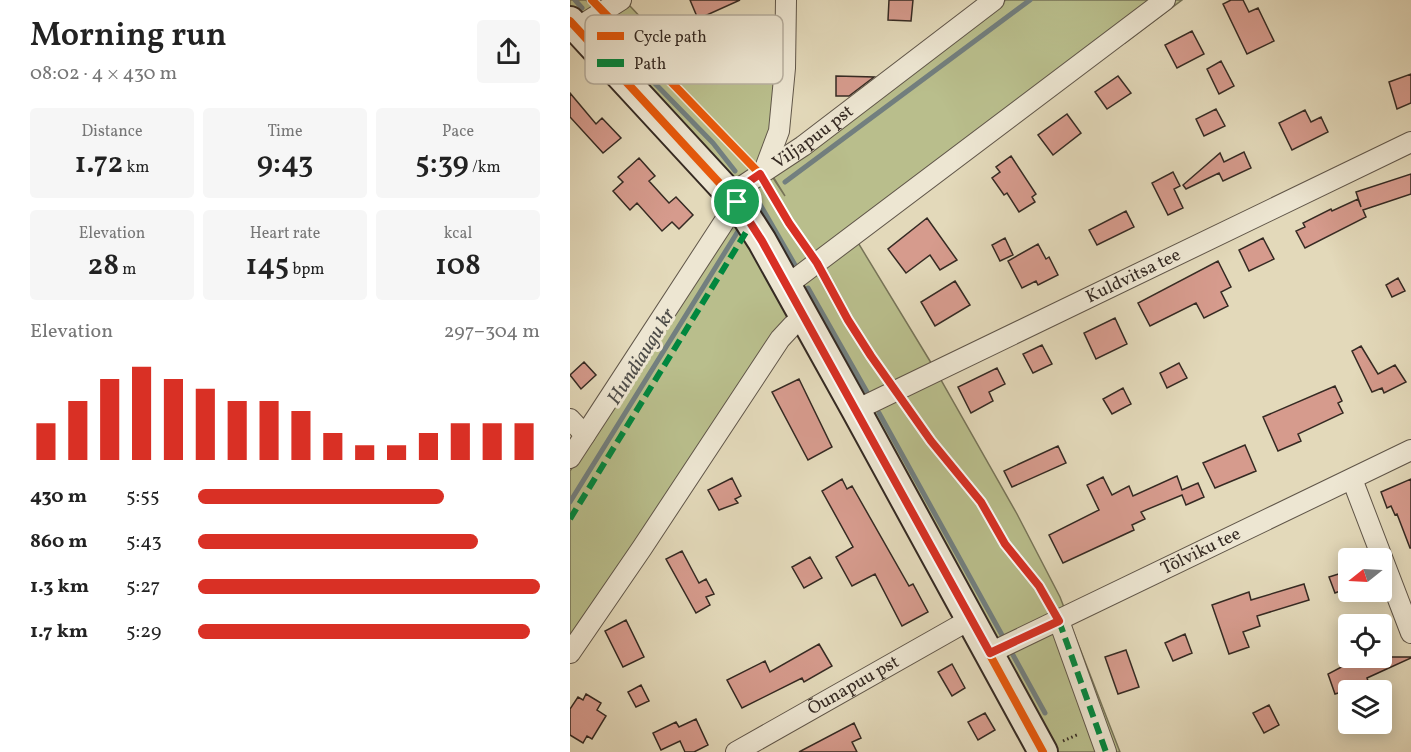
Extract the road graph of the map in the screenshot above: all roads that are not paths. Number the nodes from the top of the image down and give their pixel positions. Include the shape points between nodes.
1 (621, 0) edge
2 (786, 0) edge
3 (994, 0) edge
4 (1165, 0) edge
5 (591, 15) edge
6 (573, 24) edge
7 (585, 37) edge
8 (783, 81) edge
9 (628, 84) edge
10 (783, 84) edge
11 (1411, 142) edge
12 (764, 171) junction
13 (737, 202) junction
14 (786, 286) junction
15 (804, 319) junction
16 (856, 410) junction
17 (570, 418) edge
18 (585, 435) junction
19 (1411, 450) edge
20 (570, 458) edge
21 (1352, 479) junction
22 (971, 619) junction
23 (1059, 621) junction
24 (1411, 633) edge
25 (570, 652) edge
26 (990, 653) junction
27 (1049, 748) edge
28 (736, 752) edge
29 (1106, 752) edge

1 - 5 street
2 - 8 street
3 - 12 street, Viljapuu pst via 803,146
4 - 14 street
6 - 7 street
9 - 13 street
10 - 12 street via 779,131
11 - 16 street, Kuldvitsa tee
12 - 13 street, Viljapuu pst via 744,185
13 - 14 street
13 - 18 street, Viljapuu pst
14 - 15 street
15 - 16 street
15 - 25 street via 780,339
16 - 22 street
17 - 18 street
18 - 20 street, Viljapuu pst
19 - 21 street, Tõlviku tee
21 - 23 street, Tõlviku tee
21 - 24 street
22 - 26 street
22 - 28 street, Õunapuu pst
23 - 26 street, Tõlviku tee
23 - 29 street
26 - 27 street

